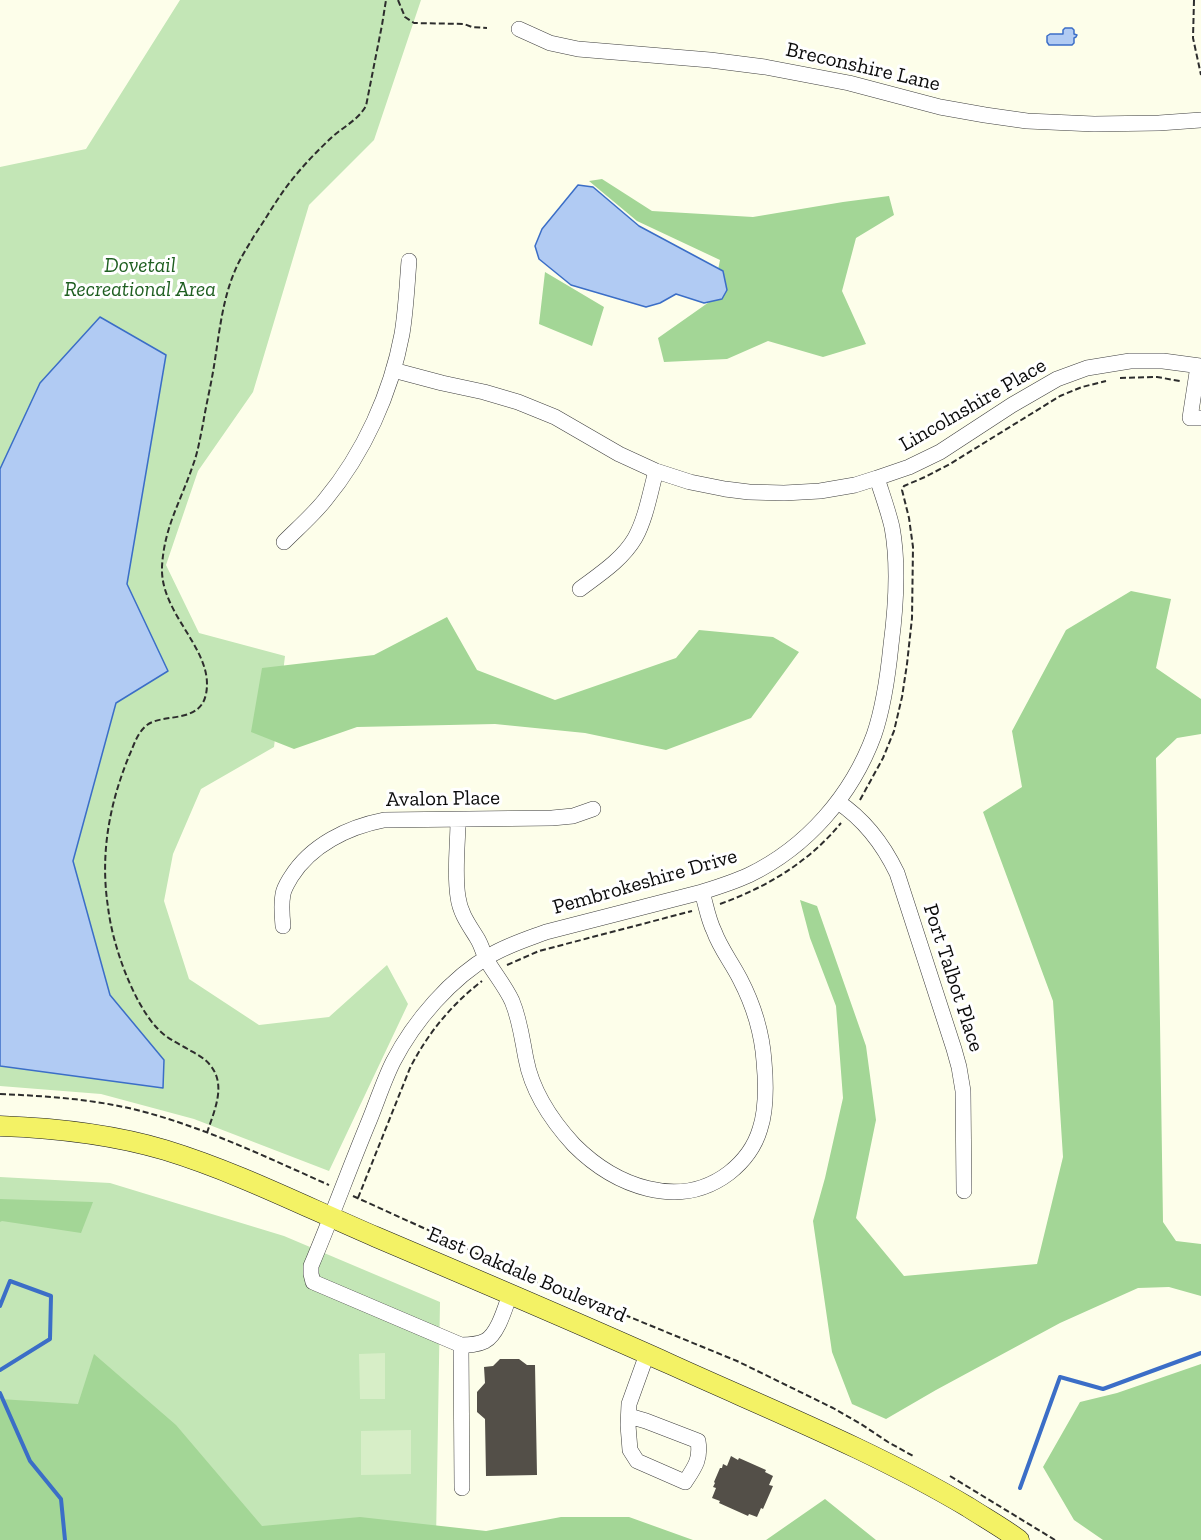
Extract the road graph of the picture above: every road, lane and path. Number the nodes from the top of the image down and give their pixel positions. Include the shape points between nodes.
1 (386, 0) edge
2 (398, 0) edge
3 (1194, 0) edge
4 (487, 28) dead end
5 (519, 29) dead end
6 (1201, 75) edge
7 (1201, 120) edge
8 (409, 261) dead end
9 (1200, 366) edge
10 (393, 370) junction
11 (1196, 383) junction
12 (1201, 418) edge
13 (657, 471) junction
14 (877, 478) junction
15 (284, 542) dead end
16 (580, 589) dead end
17 (838, 802) junction
18 (593, 809) dead end
19 (851, 812) junction
20 (458, 820) junction
21 (704, 900) junction
22 (283, 926) dead end
23 (490, 965) junction
24 (0, 1094) edge
25 (0, 1126) edge
26 (207, 1133) junction
27 (341, 1190) junction
28 (964, 1191) dead end
29 (358, 1198) junction
30 (331, 1218) junction
31 (510, 1294) junction
32 (461, 1345) junction
33 (647, 1354) junction
34 (629, 1416) junction
35 (913, 1456) dead end
36 (943, 1472) dead end
37 (462, 1488) dead end
38 (1016, 1537) edge
39 (1055, 1540) edge

1 - 26 path via 361,115 330,139 281,193 233,274 194,465 170,521 162,566 165,594 203,663 207,691 196,709 184,716 154,721 138,735 115,793 109,822 106,890 110,925 120,958 139,1002 157,1028 202,1058 215,1073 219,1090
2 - 4 path via 405,17 414,23
3 - 6 path via 1193,38
5 - 7 street, Breconshire Lane via 569,47 765,67 849,83 940,107 1027,121 1094,124
8 - 10 street via 402,334
9 - 11 street
9 - 14 street, Lincolnshire Place via 1130,361 1088,368 1048,384 940,452
10 - 13 street, Lincolnshire Place via 518,402 555,417
10 - 15 street via 366,438 347,470 325,500
11 - 12 street via 1190,418
11 - 19 path via 1138,377 1082,387 1045,404 950,464 904,486 901,492 913,547 912,618 902,698 883,758
13 - 14 street, Lincolnshire Place via 690,482 749,492 820,491
13 - 16 street via 635,538 609,567
14 - 17 street, Pembrokeshire Drive via 894,544 896,579 889,664 874,734
17 - 19 street, Port Talbot Place
17 - 21 street, Pembrokeshire Drive via 791,849
18 - 20 street, Avalon Place via 552,818
19 - 21 path via 833,834 779,878 732,900
19 - 28 street, Port Talbot Place via 876,837 897,873 954,1049 963,1091
20 - 22 street, Avalon Place via 384,820 326,842 309,855 285,887
20 - 23 street via 458,898 463,916
21 - 23 path
21 - 23 street, Pembrokeshire Drive via 546,932 522,941
21 - 23 street via 715,934 751,1003 760,1031 766,1090 760,1129 750,1150 734,1169 705,1187 678,1192 651,1190 607,1171 575,1145 557,1125 535,1087 518,1017
23 - 27 street, Pembrokeshire Drive via 458,979 418,1021 393,1063
23 - 29 path via 420,1048
24 - 26 path via 65,1098 135,1110
25 - 30 main road, East Oakdale Boulevard via 80,1132 163,1150 242,1178
26 - 27 path
27 - 29 path
27 - 30 street, Pembrokeshire Drive
29 - 35 path via 523,1277 736,1361 833,1408
30 - 31 main road, East Oakdale Boulevard
30 - 32 street, Pembrokeshire Drive via 311,1266 313,1282
31 - 32 street via 495,1332 486,1341
31 - 33 main road, East Oakdale Boulevard
32 - 37 street
33 - 34 street via 629,1404
33 - 38 main road, East Oakdale Boulevard via 901,1470
34 - 34 street via 630,1450 637,1461 685,1482 696,1465 698,1441
36 - 39 path

